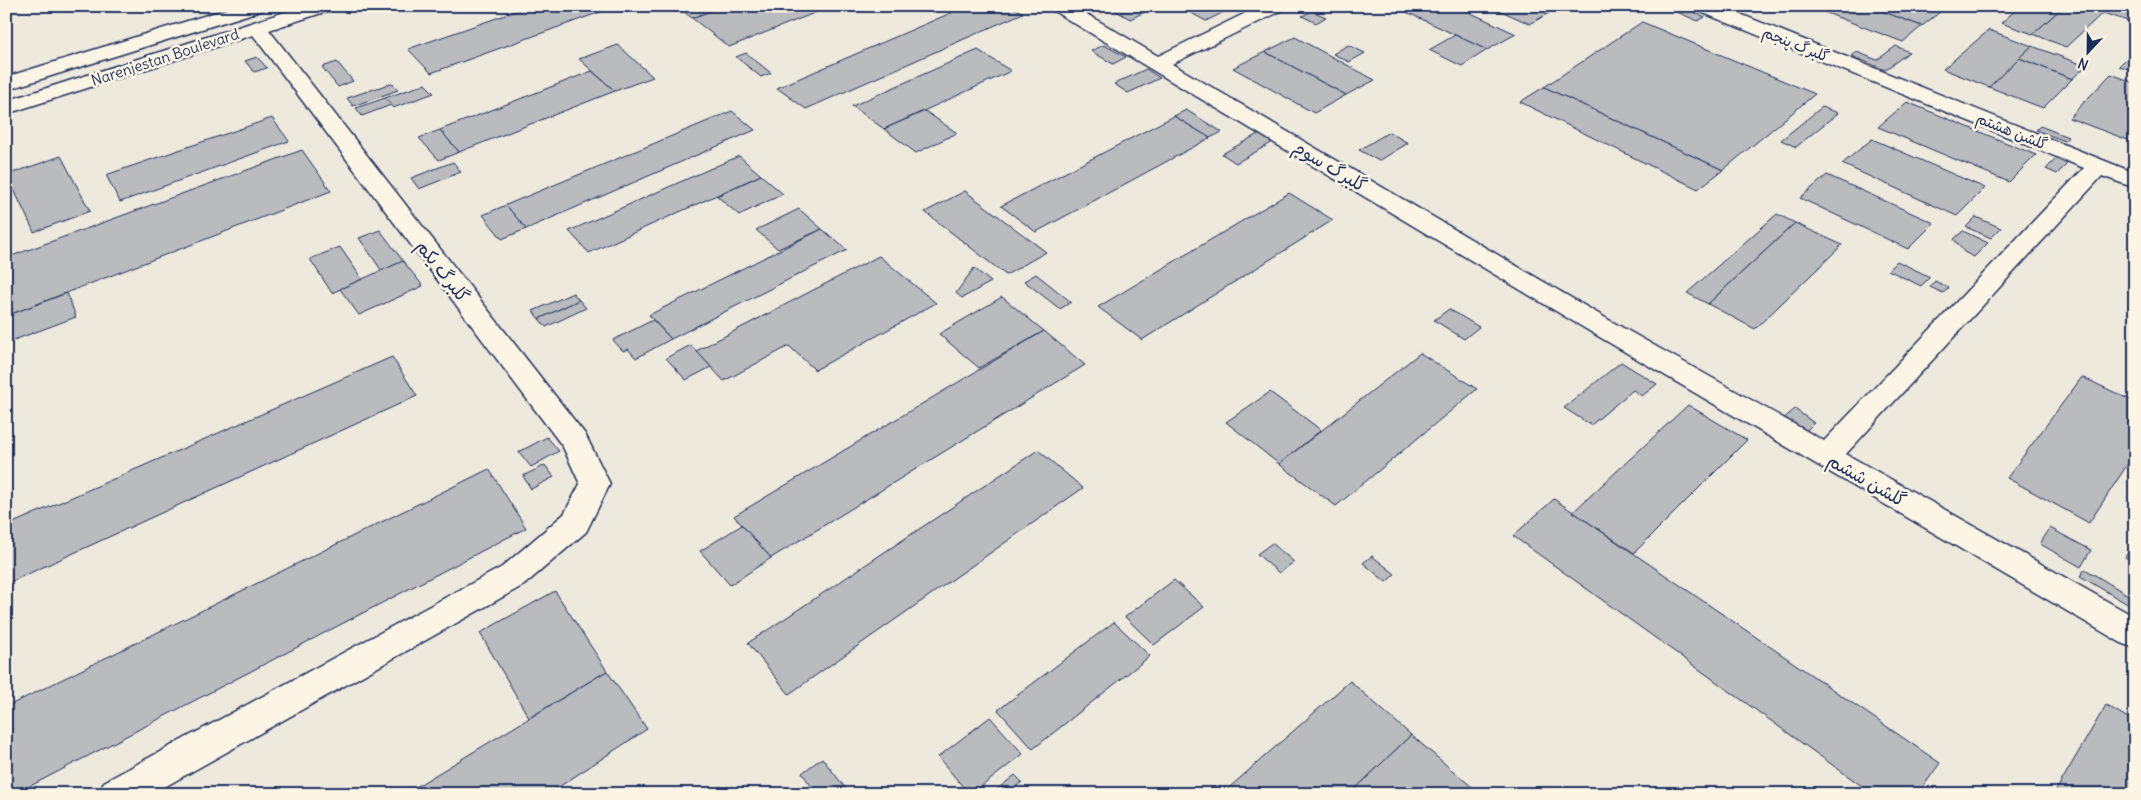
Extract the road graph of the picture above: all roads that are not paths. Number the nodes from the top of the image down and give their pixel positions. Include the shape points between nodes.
1 (324, 6) edge
2 (1059, 6) edge
3 (1276, 6) edge
4 (1702, 6) edge
5 (256, 17) edge
6 (1157, 64) junction
7 (1890, 81) joint
8 (6, 84) edge
9 (6, 108) edge
10 (2098, 166) junction
11 (2135, 181) edge
12 (1600, 326) joint
13 (1827, 456) junction
14 (2135, 634) edge
15 (117, 794) edge

1 - 5 street, Narenjestan Boulevard
2 - 6 street, گلبرگ سوم
3 - 6 street
4 - 7 street, گلبرگ پنجم
5 - 8 street, Narenjestan Boulevard
5 - 9 street, Narenjestan Boulevard
5 - 15 street, گلبرگ یکم via 575,442 595,484 575,523 513,576
6 - 12 street, گلبرگ سوم
7 - 10 street, گلشن هشتم
10 - 11 street, گلشن هشتم
10 - 13 street
12 - 13 street, گلشن ششم
13 - 14 street, گلشن ششم

